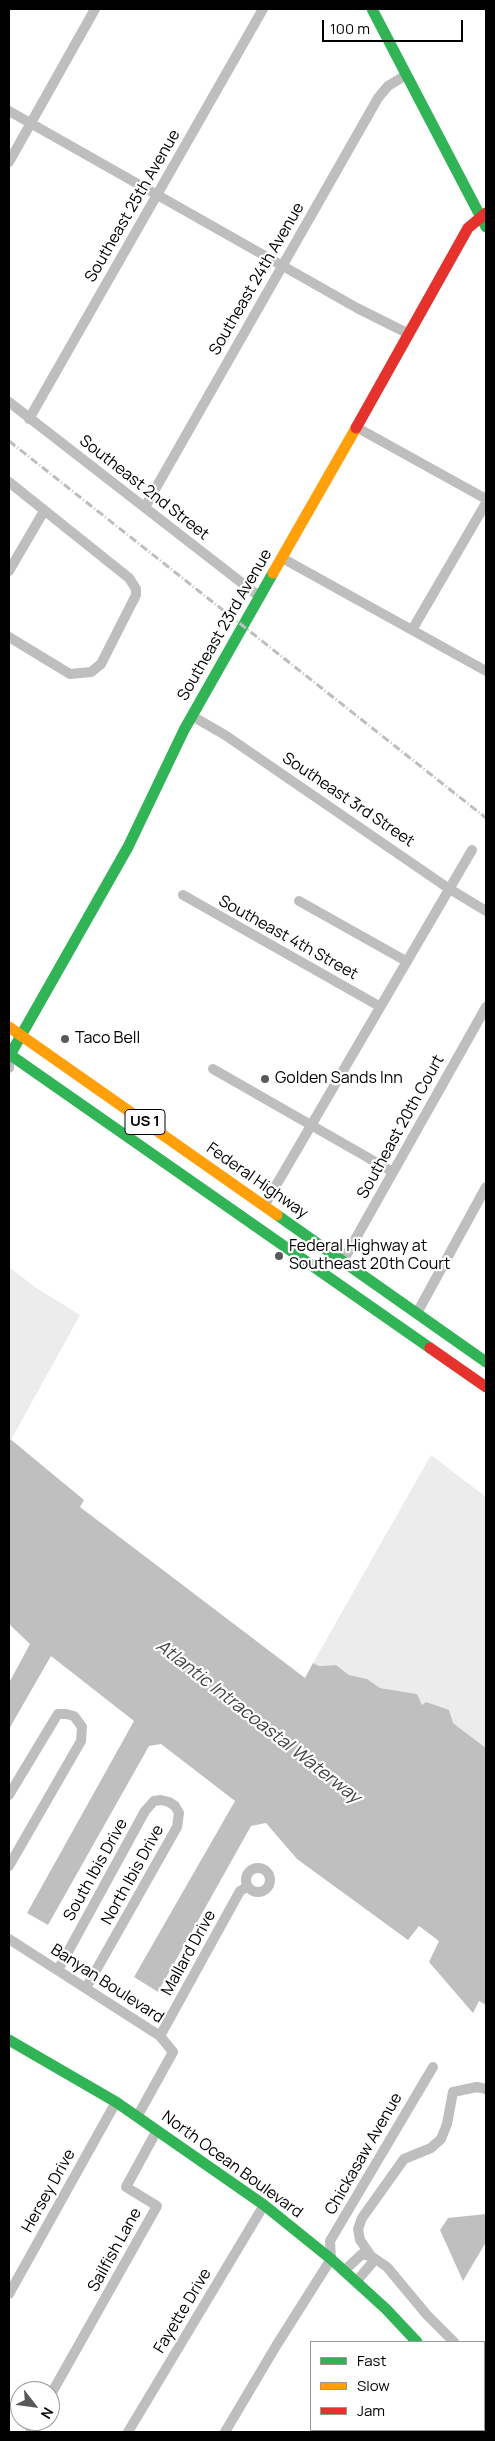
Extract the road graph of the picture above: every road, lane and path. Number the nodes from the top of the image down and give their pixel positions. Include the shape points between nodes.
1 (95, 9) edge
2 (263, 9) edge
3 (372, 9) edge
4 (406, 75) junction
5 (9, 112) edge
6 (30, 124) junction
7 (9, 162) edge
8 (156, 195) junction
9 (484, 219) edge
10 (282, 266) junction
11 (408, 334) junction
12 (9, 402) edge
13 (29, 419) junction
14 (356, 427) junction
15 (9, 482) edge
16 (486, 499) edge
17 (486, 503) edge
18 (145, 507) junction
19 (44, 511) junction
20 (282, 558) junction
21 (9, 572) edge
22 (260, 597) junction
23 (412, 630) junction
24 (9, 637) edge
25 (486, 671) edge
26 (192, 716) junction
27 (472, 850) dead end
28 (448, 888) junction
29 (183, 895) dead end
30 (299, 901) dead end
31 (486, 911) edge
32 (406, 961) junction
33 (379, 1006) junction
34 (486, 1007) edge
35 (9, 1027) edge
36 (22, 1036) junction
37 (9, 1055) edge
38 (9, 1068) edge
39 (213, 1069) dead end
40 (313, 1125) junction
41 (164, 1164) junction
42 (392, 1172) junction
43 (486, 1187) edge
44 (264, 1206) junction
45 (280, 1217) junction
46 (258, 1228) junction
47 (343, 1261) junction
48 (417, 1313) junction
49 (486, 1362) edge
50 (486, 1388) edge
51 (9, 1795) edge
52 (145, 1811) joint
53 (9, 1866) edge
54 (247, 1887) dead end
55 (9, 1939) edge
56 (58, 1970) junction
57 (86, 1988) junction
58 (160, 2036) junction
59 (9, 2040) edge
60 (433, 2067) dead end
61 (486, 2089) edge
62 (116, 2102) junction
63 (137, 2117) junction
64 (156, 2132) junction
65 (264, 2205) junction
66 (372, 2256) junction
67 (331, 2260) junction
68 (344, 2272) junction
69 (356, 2282) junction
70 (9, 2294) edge
71 (416, 2341) edge
72 (453, 2341) edge
73 (59, 2381) edge
74 (128, 2432) edge
75 (225, 2432) edge

1 - 6 street
2 - 8 street, Southeast 25th Avenue
3 - 4 main road
4 - 9 main road
4 - 10 street, Southeast 24th Avenue via 388,86 378,98
5 - 6 street
6 - 7 street
6 - 8 street
8 - 10 street
8 - 13 street, Southeast 25th Avenue
9 - 11 main road, Southeast 23rd Avenue via 468,228
10 - 11 street
10 - 18 street, Southeast 24th Avenue
11 - 14 main road, Southeast 23rd Avenue
12 - 13 street, Southeast 2nd Street
13 - 18 street, Southeast 2nd Street
14 - 16 street
14 - 20 main road, Southeast 23rd Avenue
15 - 19 street
17 - 23 street
18 - 22 street, Southeast 2nd Street
19 - 21 street
19 - 24 street via 129,578 136,589 134,602 101,664 84,674 64,671
20 - 22 main road, Southeast 23rd Avenue
20 - 23 street
22 - 26 main road, Southeast 23rd Avenue
23 - 25 street
26 - 28 street, Southeast 3rd Street via 225,735
26 - 36 main road, Southeast 23rd Avenue via 128,847
27 - 28 street
28 - 31 street, Southeast 3rd Street
28 - 32 street
29 - 33 street, Southeast 4th Street
30 - 32 street
32 - 33 street
33 - 40 street
34 - 42 street, Southeast 20th Court
35 - 36 main road, Federal Highway / US 1
36 - 37 main road, Southeast 23rd Avenue
36 - 44 main road, Federal Highway / US 1
37 - 38 street
37 - 41 main road, US 1
39 - 40 street
40 - 42 street
40 - 44 street
41 - 44 main road via 187,1172 244,1210
41 - 46 main road, US 1
42 - 47 street, Southeast 20th Court
43 - 48 street
44 - 45 main road, Federal Highway / US 1
45 - 46 main road
45 - 47 main road, Federal Highway / US 1
46 - 50 main road, US 1
47 - 48 main road, Federal Highway / US 1
48 - 49 main road, Federal Highway / US 1
51 - 53 street via 58,1714 74,1716 83,1734 81,1740
52 - 56 street, South Ibis Drive
52 - 57 street, North Ibis Drive via 154,1801 169,1802 179,1813 177,1826
54 - 58 street, Mallard Drive via 240,1891
55 - 56 street, Banyan Boulevard
56 - 57 street, Banyan Boulevard
57 - 58 street, Banyan Boulevard
58 - 63 street, Banyan Boulevard via 173,2052
59 - 62 main road, North Ocean Boulevard
60 - 67 street, Chickasaw Avenue via 330,2242
61 - 66 street via 477,2087 453,2092 441,2139 397,2166 362,2218 358,2230 360,2240
62 - 63 main road, North Ocean Boulevard
62 - 70 street, Hersey Drive
63 - 64 main road, North Ocean Boulevard
64 - 65 main road, North Ocean Boulevard
64 - 73 street, Sailfish Lane via 126,2187 158,2206
65 - 67 main road, North Ocean Boulevard
65 - 74 street, Fayette Drive
66 - 68 street via 362,2254
66 - 69 street via 372,2263
66 - 72 street via 387,2267 426,2315
67 - 68 main road, North Ocean Boulevard
67 - 75 street
68 - 69 main road, North Ocean Boulevard
69 - 71 main road, North Ocean Boulevard

